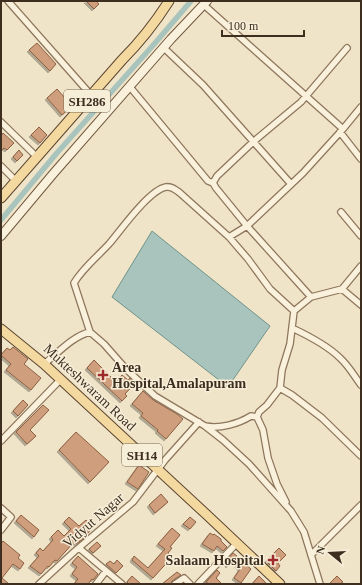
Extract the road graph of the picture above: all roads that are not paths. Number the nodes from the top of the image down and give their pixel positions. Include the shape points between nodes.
1 (8, 1) edge
2 (167, 2) edge
3 (205, 3) edge
4 (164, 48) junction
5 (347, 48) dead end
6 (130, 87) junction
7 (91, 96) junction
8 (306, 97) junction
9 (361, 107) edge
10 (1, 122) edge
11 (342, 131) junction
12 (253, 142) junction
13 (37, 157) junction
14 (361, 159) edge
15 (1, 166) edge
16 (16, 180) junction
17 (213, 183) junction
18 (291, 184) junction
19 (1, 198) edge
20 (341, 212) dead end
21 (247, 226) junction
22 (1, 236) edge
23 (361, 236) edge
24 (229, 238) junction
25 (361, 266) edge
26 (342, 289) junction
27 (311, 297) junction
28 (361, 305) edge
29 (294, 311) junction
30 (292, 328) junction
31 (1, 329) edge
32 (90, 332) junction
33 (44, 364) junction
34 (61, 379) junction
35 (361, 385) edge
36 (280, 388) junction
37 (257, 417) junction
38 (199, 422) junction
39 (205, 426) junction
40 (1, 441) edge
41 (361, 456) edge
42 (158, 470) junction
43 (361, 505) edge
44 (1, 508) edge
45 (291, 511) junction
46 (1, 530) edge
47 (237, 543) junction
48 (79, 548) junction
49 (311, 555) junction
50 (106, 572) junction
51 (40, 584) edge
52 (96, 584) edge
53 (122, 584) edge
54 (175, 584) edge
55 (190, 584) edge
56 (198, 584) edge
57 (280, 584) edge
58 (320, 584) edge

1 - 7 street
2 - 7 main road, SH286 via 158,20
3 - 4 street
3 - 8 street
4 - 6 street
4 - 12 street via 203,85
5 - 8 street
6 - 17 street via 208,181
6 - 22 street
7 - 13 main road, SH286
8 - 11 street
8 - 12 street
9 - 11 street
10 - 13 street
11 - 14 street
11 - 18 street
12 - 17 street via 217,176
12 - 18 street
13 - 16 main road, SH286
15 - 16 street
16 - 19 main road, SH286
17 - 21 street
18 - 21 street
20 - 23 street
21 - 24 street
21 - 27 street
24 - 29 street via 270,289
24 - 32 street via 173,188 167,187 154,194 81,271 74,284
25 - 26 street
26 - 27 street
26 - 28 street
27 - 29 street
29 - 30 street
30 - 35 street via 310,336 340,357
30 - 36 street
31 - 33 main road, Mukteshwaram Road / SH14
32 - 33 street via 76,338
32 - 38 street via 155,396
33 - 34 main road, Mukteshwaram Road / SH14
34 - 40 street
34 - 42 main road, Mukteshwaram Road / SH14
36 - 37 street
36 - 41 street via 322,418
37 - 39 street via 251,416 242,422 213,428
37 - 45 street via 263,430 270,465
38 - 39 street
38 - 42 street, Vidyut Nagar
39 - 45 street via 249,464
42 - 47 main road, Mukteshwaram Road / SH14
42 - 48 street, Vidyut Nagar via 133,502
43 - 49 street
44 - 46 street via 11,517
45 - 49 street via 304,532
47 - 56 street
47 - 57 main road, Mukteshwaram Road / SH14
48 - 50 street
48 - 51 street, Vidyut Nagar
49 - 58 street
50 - 52 street
50 - 53 street
54 - 55 street via 184,578

